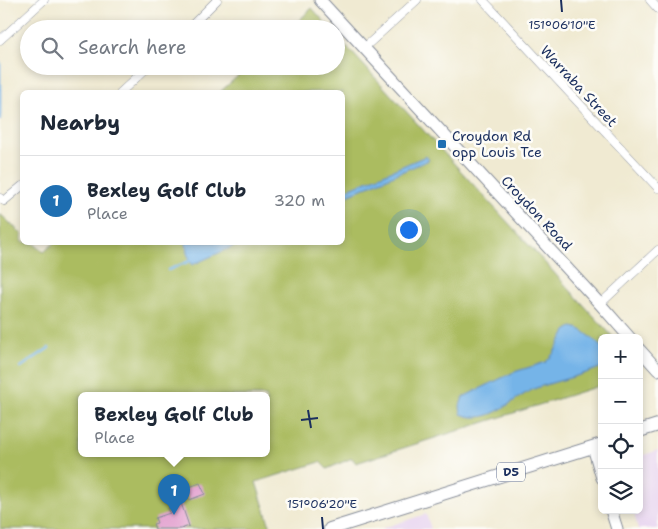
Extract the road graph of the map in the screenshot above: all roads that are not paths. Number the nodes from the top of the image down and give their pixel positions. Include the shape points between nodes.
1 (44, 0) edge
2 (217, 0) edge
3 (320, 0) edge
4 (416, 0) edge
5 (483, 0) edge
6 (650, 0) edge
7 (658, 9) edge
8 (22, 20) edge
9 (197, 20) edge
10 (339, 20) edge
11 (20, 22) edge
12 (345, 26) edge
13 (0, 40) edge
14 (365, 47) junction
15 (139, 75) edge
16 (123, 90) edge
17 (20, 188) edge
18 (658, 188) edge
19 (0, 198) edge
20 (658, 250) edge
21 (600, 304) junction
22 (626, 334) edge
23 (643, 353) edge
24 (658, 370) edge
25 (657, 425) edge
26 (643, 430) edge
27 (597, 446) edge
28 (601, 469) edge
29 (613, 514) edge
30 (330, 529) edge
31 (617, 529) edge

1 - 8 street
2 - 9 street
3 - 10 main road, Croydon Road
4 - 14 street
5 - 18 street, Warraba Street
6 - 7 street
11 - 13 street
12 - 14 main road, Croydon Road
14 - 21 main road, Croydon Road
15 - 16 street
17 - 19 street via 4,201
20 - 21 street
21 - 22 main road, Croydon Road
23 - 24 main road
25 - 26 main road
27 - 28 main road
27 - 30 main road, D5
29 - 31 main road

